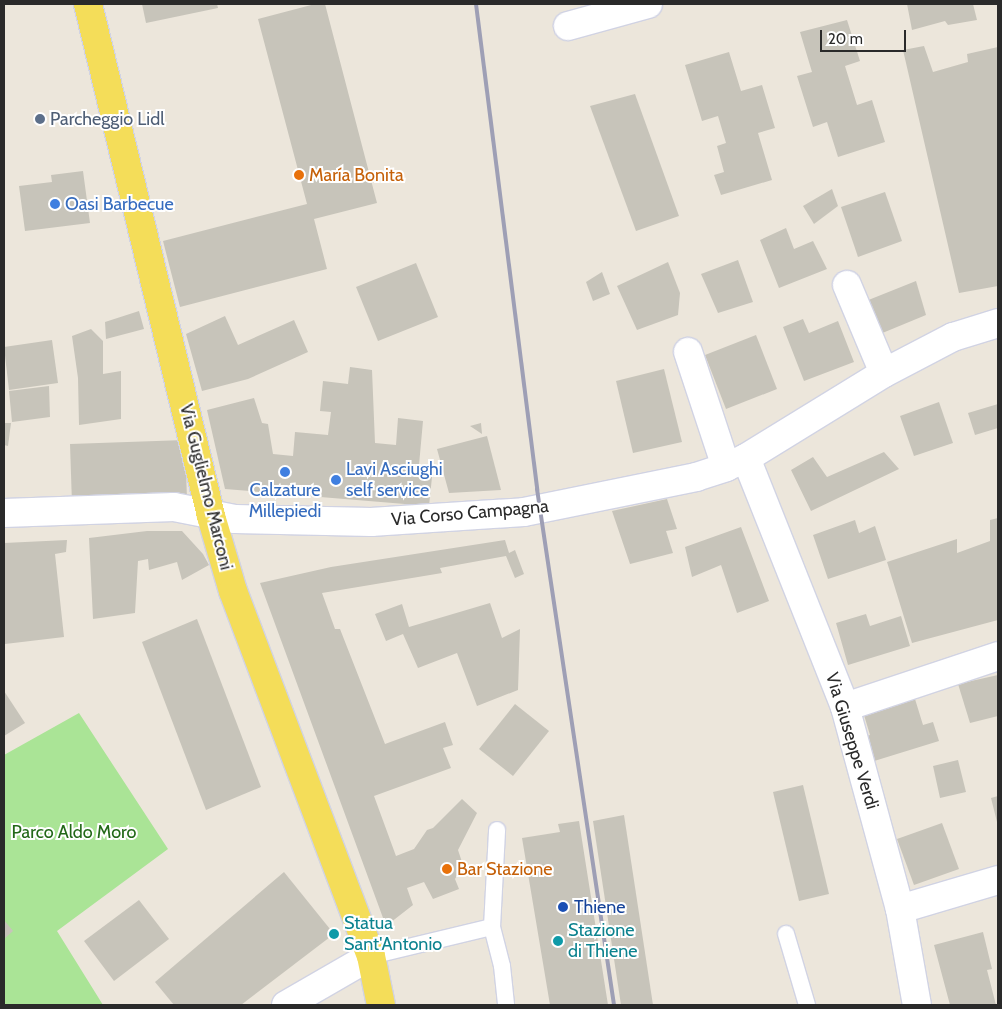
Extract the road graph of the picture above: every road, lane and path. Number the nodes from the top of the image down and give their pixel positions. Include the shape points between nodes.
1 (88, 4) edge
2 (648, 4) edge
3 (579, 17) edge
4 (847, 285) dead end
5 (998, 323) edge
6 (688, 352) dead end
7 (884, 373) junction
8 (736, 463) junction
9 (4, 513) edge
10 (211, 516) junction
11 (998, 656) edge
12 (845, 707) junction
13 (496, 830) dead end
14 (998, 880) edge
15 (900, 909) junction
16 (492, 927) junction
17 (786, 934) dead end
18 (371, 956) junction
19 (286, 1005) edge
20 (381, 1005) edge
21 (506, 1005) edge
22 (807, 1005) edge
23 (917, 1005) edge

1 - 10 main road, Via Guglielmo Marconi
2 - 3 street
4 - 7 street
5 - 7 street, Via Corso Campagna via 953,336
6 - 8 street
7 - 8 street, Via Corso Campagna
8 - 10 street, Via Corso Campagna via 696,477 524,512 371,522
8 - 12 street, Via Giuseppe Verdi
9 - 10 street, Via Corso Campagna via 174,507
10 - 18 main road, Via Guglielmo Marconi via 233,592
11 - 12 street
12 - 15 street, Via Giuseppe Verdi
13 - 16 lane
14 - 15 street
15 - 23 street, Via Giuseppe Verdi
16 - 18 lane
16 - 21 lane via 502,966
17 - 22 lane
18 - 19 street
18 - 20 main road, Via Guglielmo Marconi

